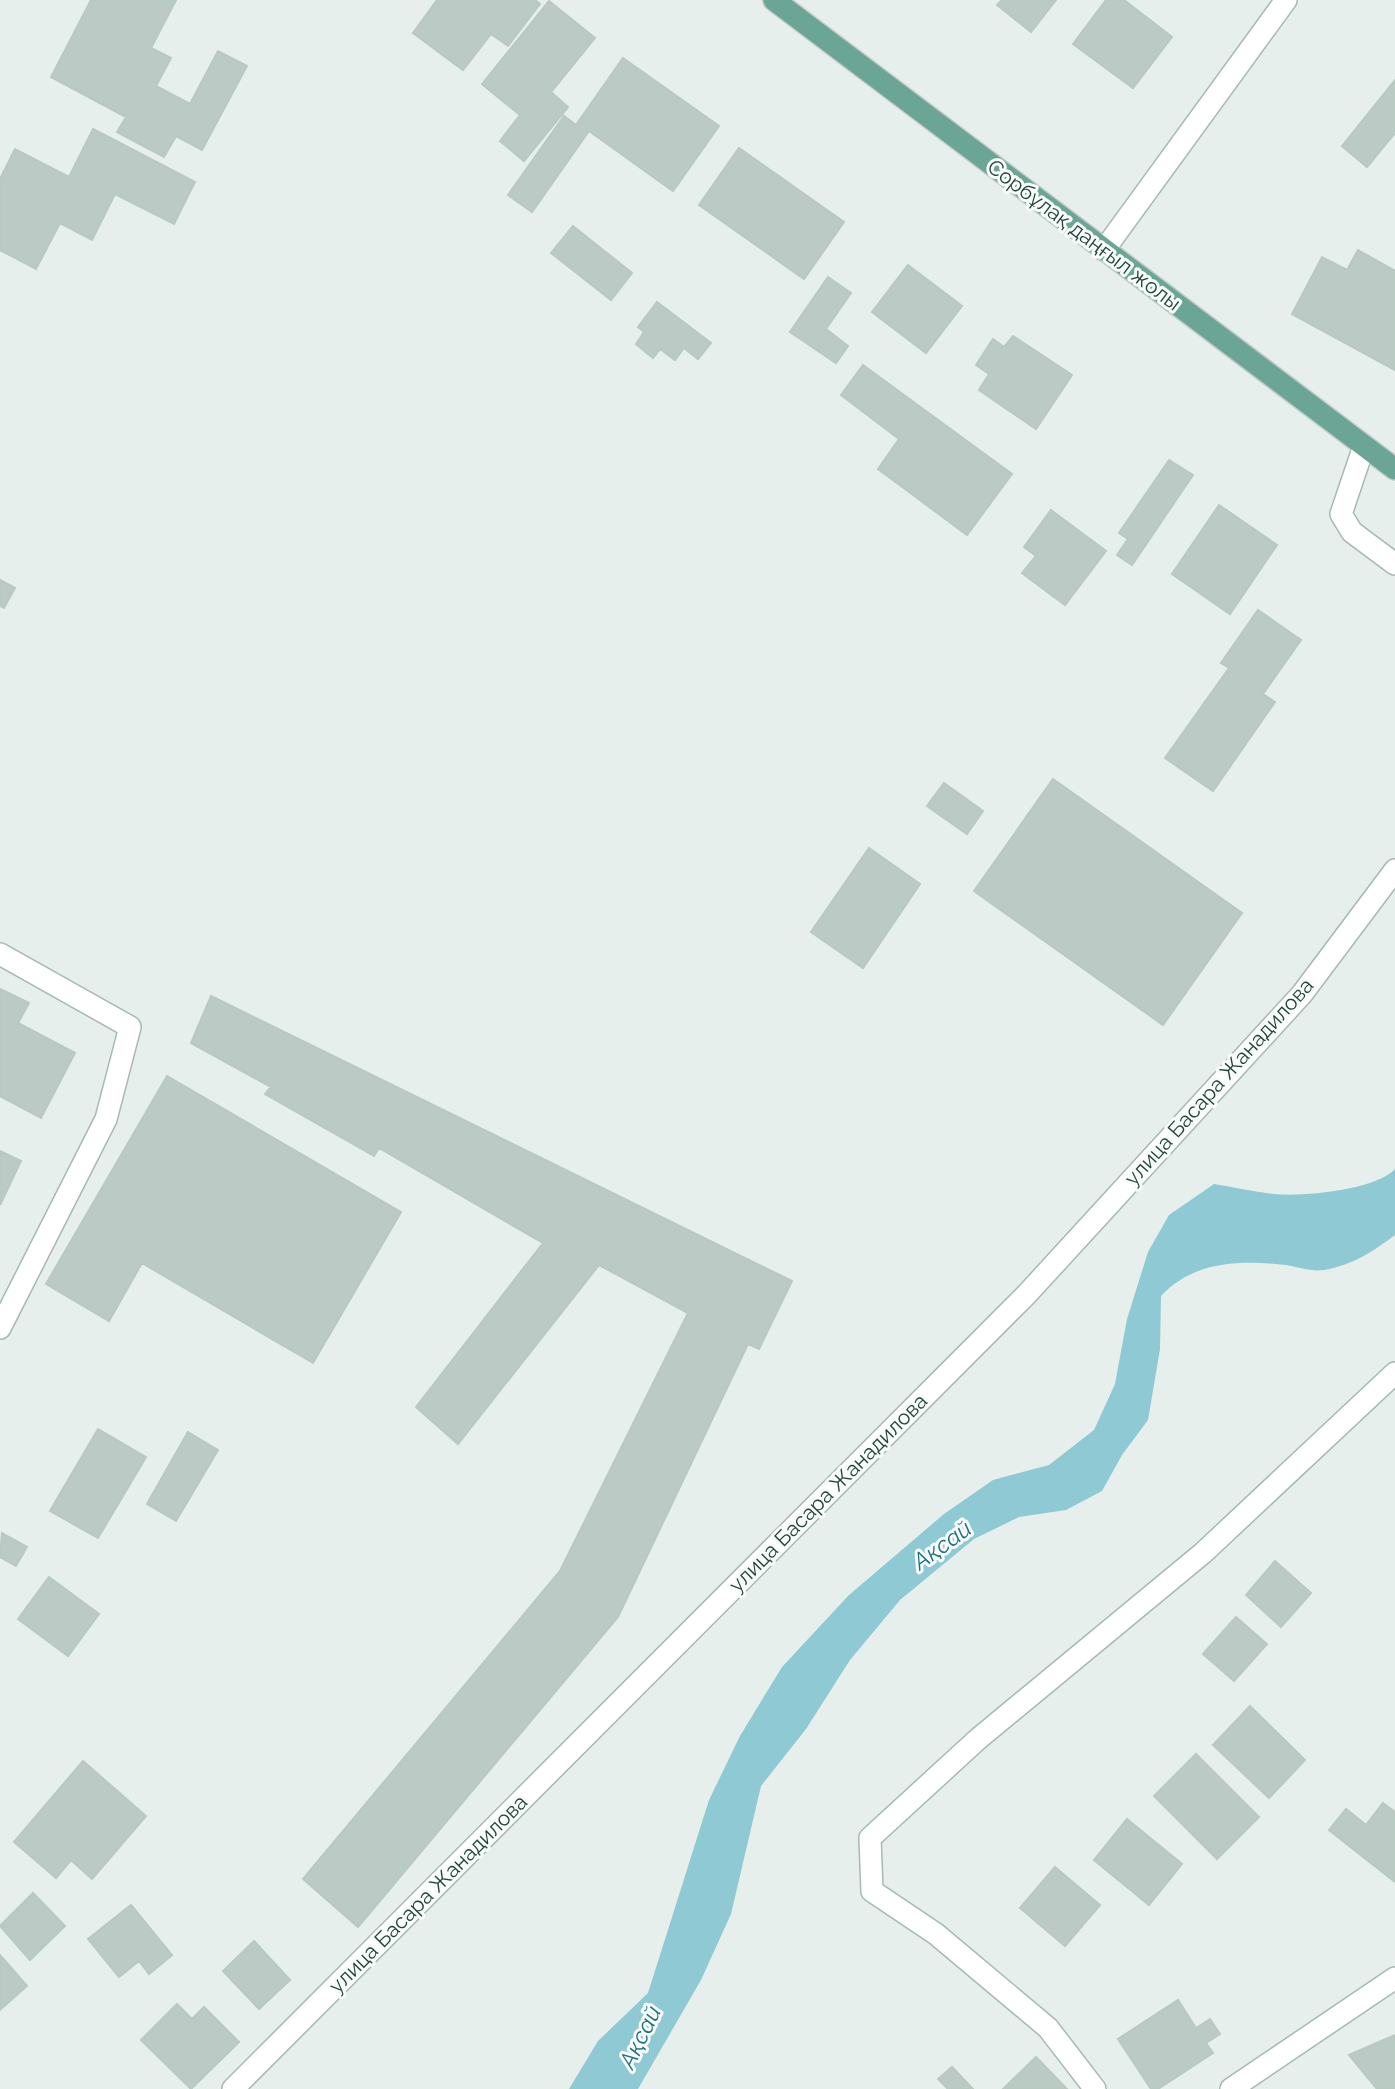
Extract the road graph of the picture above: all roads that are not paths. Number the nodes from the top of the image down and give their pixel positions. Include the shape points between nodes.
1 (775, 0) edge
2 (1286, 0) edge
3 (1104, 250) junction
4 (1364, 446) junction
5 (1395, 468) edge
6 (1395, 564) edge
7 (1395, 870) edge
8 (0, 954) edge
9 (0, 1328) edge
10 (1395, 1373) edge
11 (1395, 1978) edge
12 (233, 2089) edge
13 (1095, 2089) edge
14 (1231, 2089) edge

1 - 3 main road, Сорбұлақ даңғыл жолы
2 - 3 street
3 - 4 main road, Сорбұлақ даңғыл жолы
4 - 5 main road, Сорбұлақ даңғыл жолы
4 - 6 street via 1341,514 1352,532
7 - 12 street, улица Басара Жанадилова via 1302,994 1027,1294
8 - 9 street via 130,1027 106,1119
10 - 13 street via 1203,1553 978,1739 870,1838 872,1891 936,1934 1048,2028
11 - 14 street

